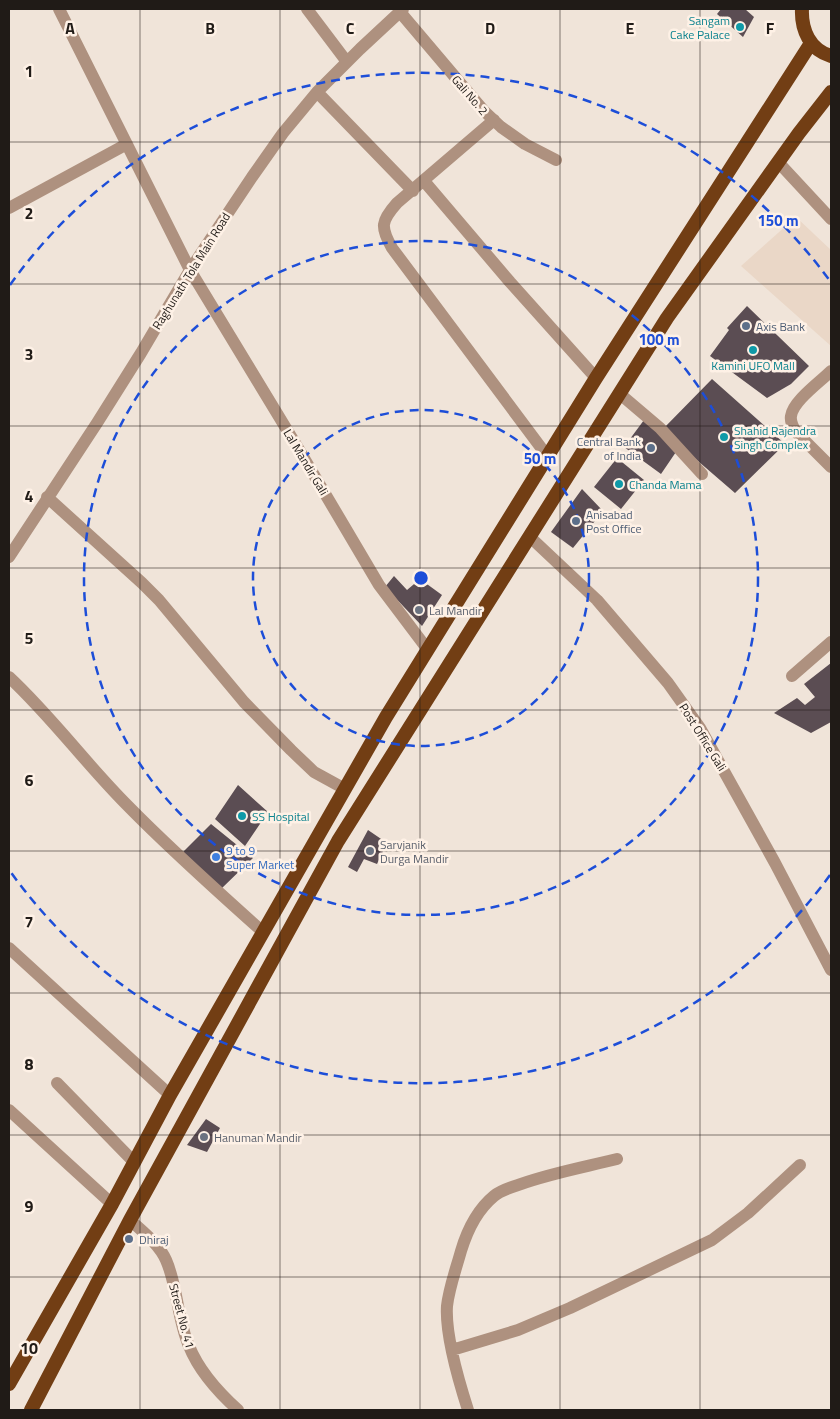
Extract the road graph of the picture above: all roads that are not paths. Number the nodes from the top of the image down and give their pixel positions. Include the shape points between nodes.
1 (59, 9) edge
2 (307, 9) edge
3 (801, 9) edge
4 (402, 10) edge
5 (811, 43) junction
6 (831, 56) edge
7 (347, 62) junction
8 (317, 92) junction
9 (831, 92) edge
10 (494, 120) junction
11 (127, 144) junction
12 (556, 160) dead end
13 (779, 163) junction
14 (424, 181) junction
15 (413, 191) junction
16 (9, 208) edge
17 (831, 219) edge
18 (190, 270) junction
19 (831, 371) edge
20 (596, 378) junction
21 (620, 394) junction
22 (548, 457) junction
23 (831, 467) edge
24 (702, 474) dead end
25 (47, 497) junction
26 (530, 537) junction
27 (9, 557) edge
28 (831, 642) edge
29 (428, 650) junction
30 (792, 676) dead end
31 (9, 677) edge
32 (345, 789) junction
33 (263, 932) junction
34 (9, 948) edge
35 (831, 970) edge
36 (56, 1083) dead end
37 (170, 1095) junction
38 (9, 1110) edge
39 (617, 1160) dead end
40 (134, 1162) junction
41 (800, 1165) dead end
42 (112, 1204) junction
43 (130, 1220) junction
44 (452, 1350) junction
45 (9, 1384) edge
46 (32, 1410) edge
47 (238, 1410) edge
48 (468, 1410) edge

1 - 11 street, Lal Mandir Gali
2 - 7 street
3 - 5 highway via 803,28
4 - 7 street, Raghunath Tola Main Road
4 - 10 street, Gali No. 2
5 - 6 highway
5 - 20 highway
7 - 8 street, Raghunath Tola Main Road
8 - 15 street
8 - 18 street, Raghunath Tola Main Road via 283,133
9 - 13 highway
10 - 12 street, Gali No. 2 via 525,144
10 - 14 street
11 - 16 street
11 - 18 street, Lal Mandir Gali
13 - 17 street
13 - 21 highway via 667,318
14 - 15 street
14 - 20 street
15 - 22 street via 386,216 383,226 386,238
18 - 25 street, Raghunath Tola Main Road via 119,388
18 - 29 street, Lal Mandir Gali via 379,585
19 - 23 street via 795,405 791,417 796,432
20 - 22 highway
21 - 24 street via 660,428
21 - 26 highway
22 - 29 highway
25 - 27 street, Raghunath Tola Main Road
25 - 32 street via 142,583 244,702 291,750 314,772
26 - 35 street, Post Office Gali via 608,614 668,683 700,728
26 - 43 highway via 338,841
28 - 30 street
29 - 32 highway
31 - 33 street via 128,806
32 - 33 highway
33 - 37 highway
34 - 37 street
36 - 40 street
37 - 40 highway
38 - 42 street
39 - 44 street via 536,1179 495,1196 484,1206 463,1244 450,1290 447,1307
40 - 42 highway
41 - 44 street via 748,1213 712,1240 570,1308 518,1330
42 - 45 highway
43 - 46 highway
43 - 47 street, Street No. 41 via 154,1242 165,1259 188,1346 203,1372
44 - 48 street

